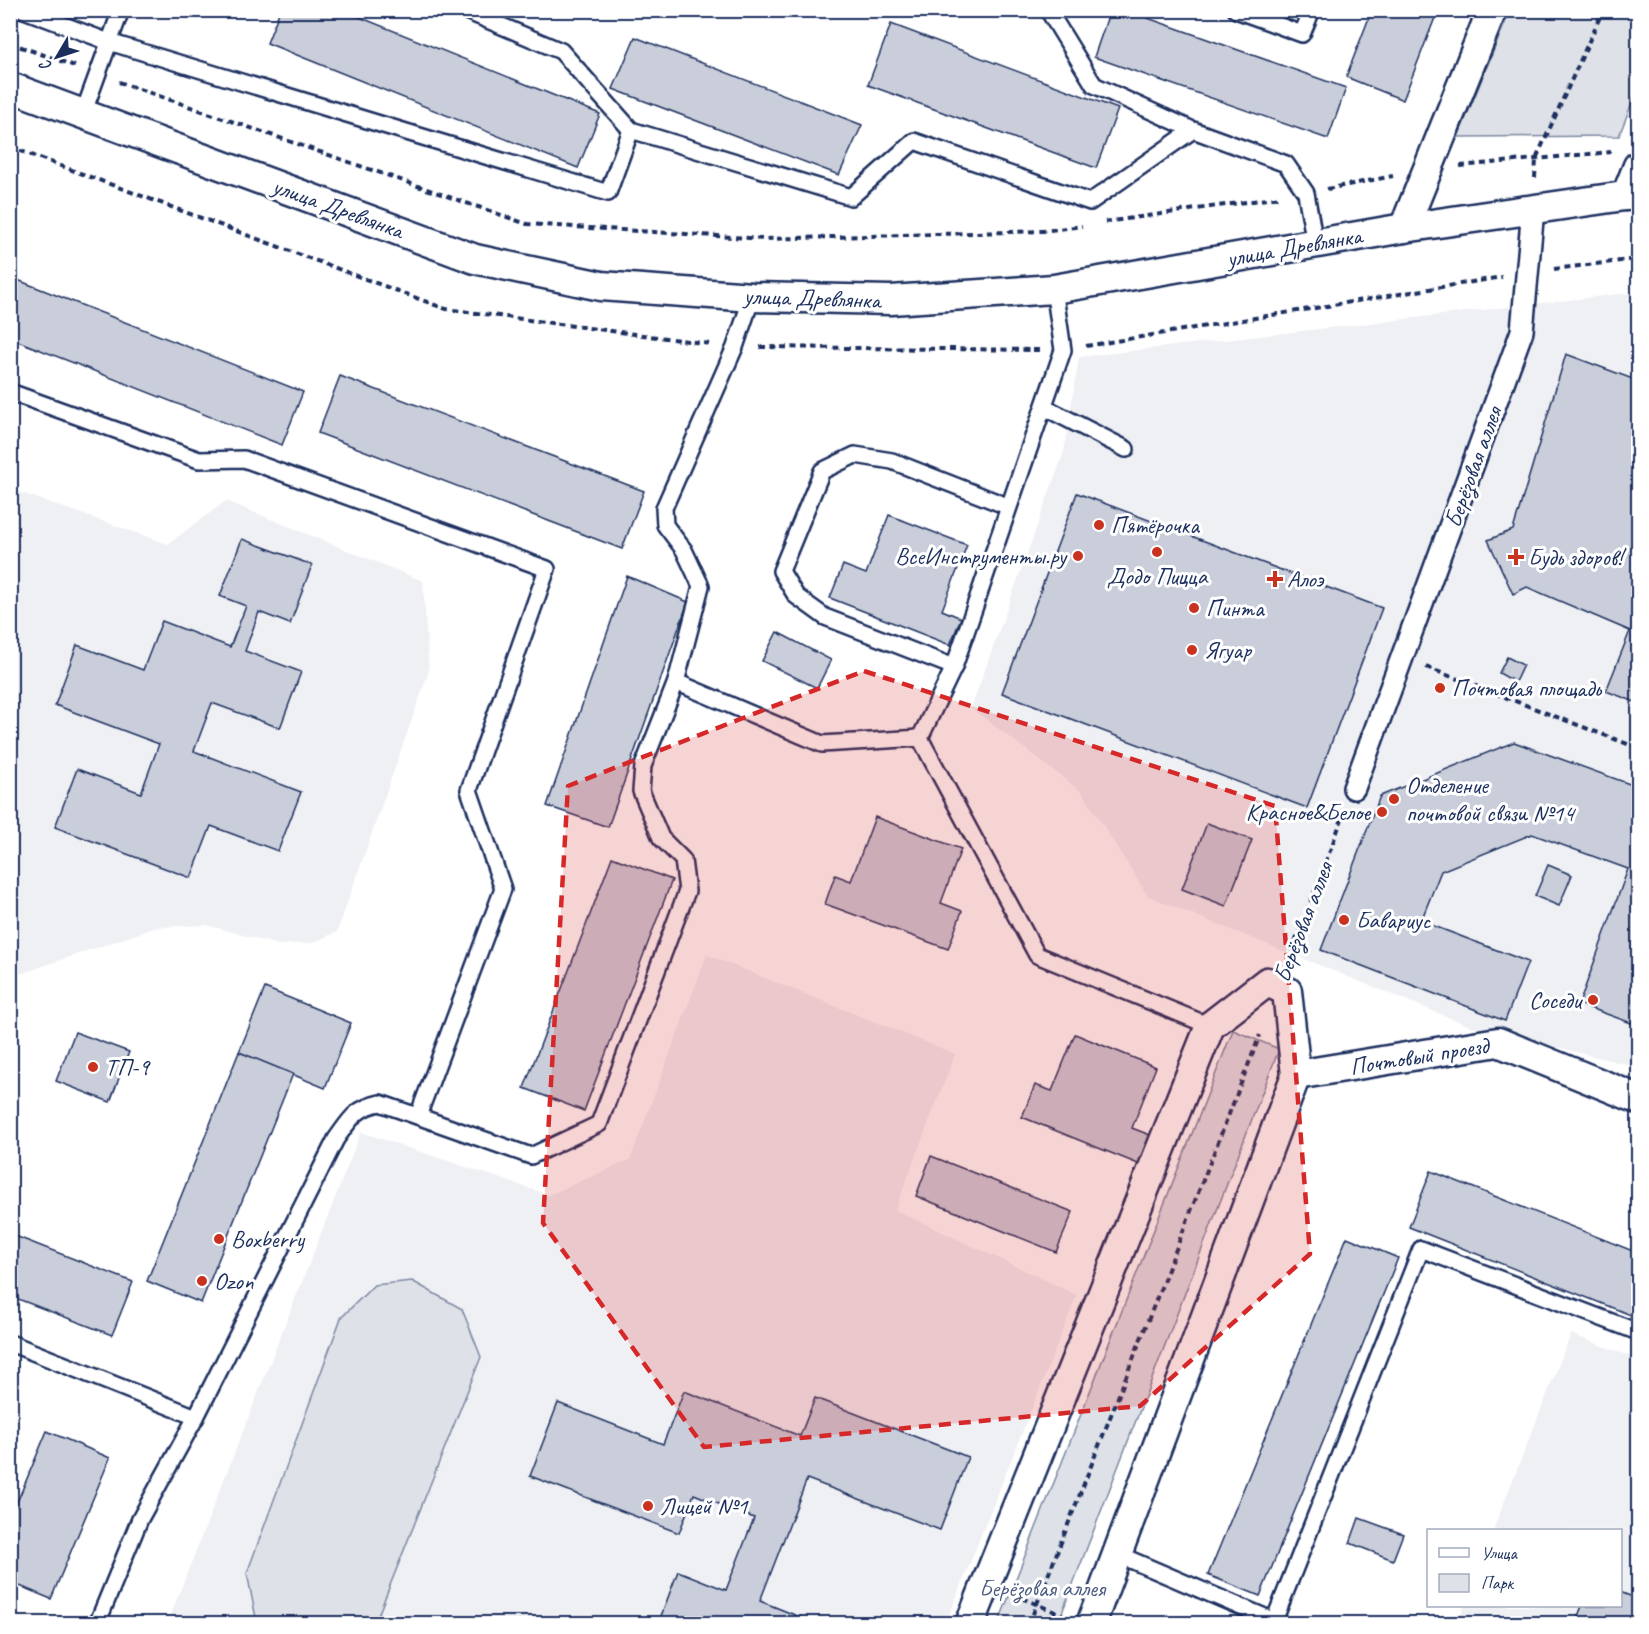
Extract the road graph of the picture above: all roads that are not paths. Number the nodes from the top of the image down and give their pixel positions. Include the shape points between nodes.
1 (24, 10) edge
2 (121, 10) edge
3 (464, 10) edge
4 (1048, 10) edge
5 (1236, 10) edge
6 (1312, 10) edge
7 (1492, 10) edge
8 (109, 42) junction
9 (10, 87) edge
10 (83, 114) junction
11 (631, 130) junction
12 (1193, 130) junction
13 (1627, 159) edge
14 (1632, 195) edge
15 (1533, 209) junction
16 (1404, 228) junction
17 (1314, 244) junction
18 (1054, 289) junction
19 (752, 297) junction
20 (10, 392) edge
21 (1044, 406) junction
22 (1126, 449) dead end
23 (1007, 506) junction
24 (954, 667) junction
25 (676, 682) junction
26 (920, 738) junction
27 (1354, 788) road end
28 (1210, 1026) junction
29 (1296, 1075) junction
30 (1638, 1099) edge
31 (418, 1116) junction
32 (1638, 1332) edge
33 (10, 1343) edge
34 (196, 1417) junction
35 (1117, 1554) junction
36 (1082, 1621) edge
37 (97, 1623) edge
38 (970, 1623) edge

1 - 8 lane
2 - 8 lane
3 - 11 lane via 561,51
4 - 12 lane via 1094,85
5 - 6 lane via 1302,34
7 - 16 street
8 - 10 lane
8 - 11 lane via 608,193
9 - 10 street, улица Древлянка
10 - 19 street, улица Древлянка via 475,259 601,286
11 - 12 lane via 851,197 914,141 1089,202
12 - 17 lane via 1286,164 1306,193
13 - 14 street
14 - 15 street, улица Древлянка
15 - 16 street, улица Древлянка
15 - 27 street, Берёзовая аллея via 1522,331
16 - 17 street, улица Древлянка
17 - 18 street, улица Древлянка
18 - 19 street, улица Древлянка via 891,300
18 - 21 lane via 1063,350
19 - 25 lane via 735,347 664,508 665,525 684,550 700,586
20 - 31 lane via 199,460 244,459 547,569 469,790 503,889
21 - 22 lane
21 - 23 lane
23 - 24 lane
23 - 24 lane via 892,461 855,455 822,471 782,571 796,596 825,617
24 - 26 lane
25 - 26 lane via 822,744
25 - 31 lane via 643,766 641,791 662,838 683,860 687,891 599,1124 531,1156
26 - 28 lane via 1037,956
28 - 29 street, Берёзовая аллея via 1273,984 1287,991
28 - 38 street
29 - 30 street, Почтовый проезд via 1498,1042
29 - 35 street
31 - 34 lane via 380,1103 363,1106 352,1116 336,1139
32 - 35 lane via 1420,1249 1274,1621
33 - 34 lane
34 - 37 lane via 141,1519
35 - 36 street

